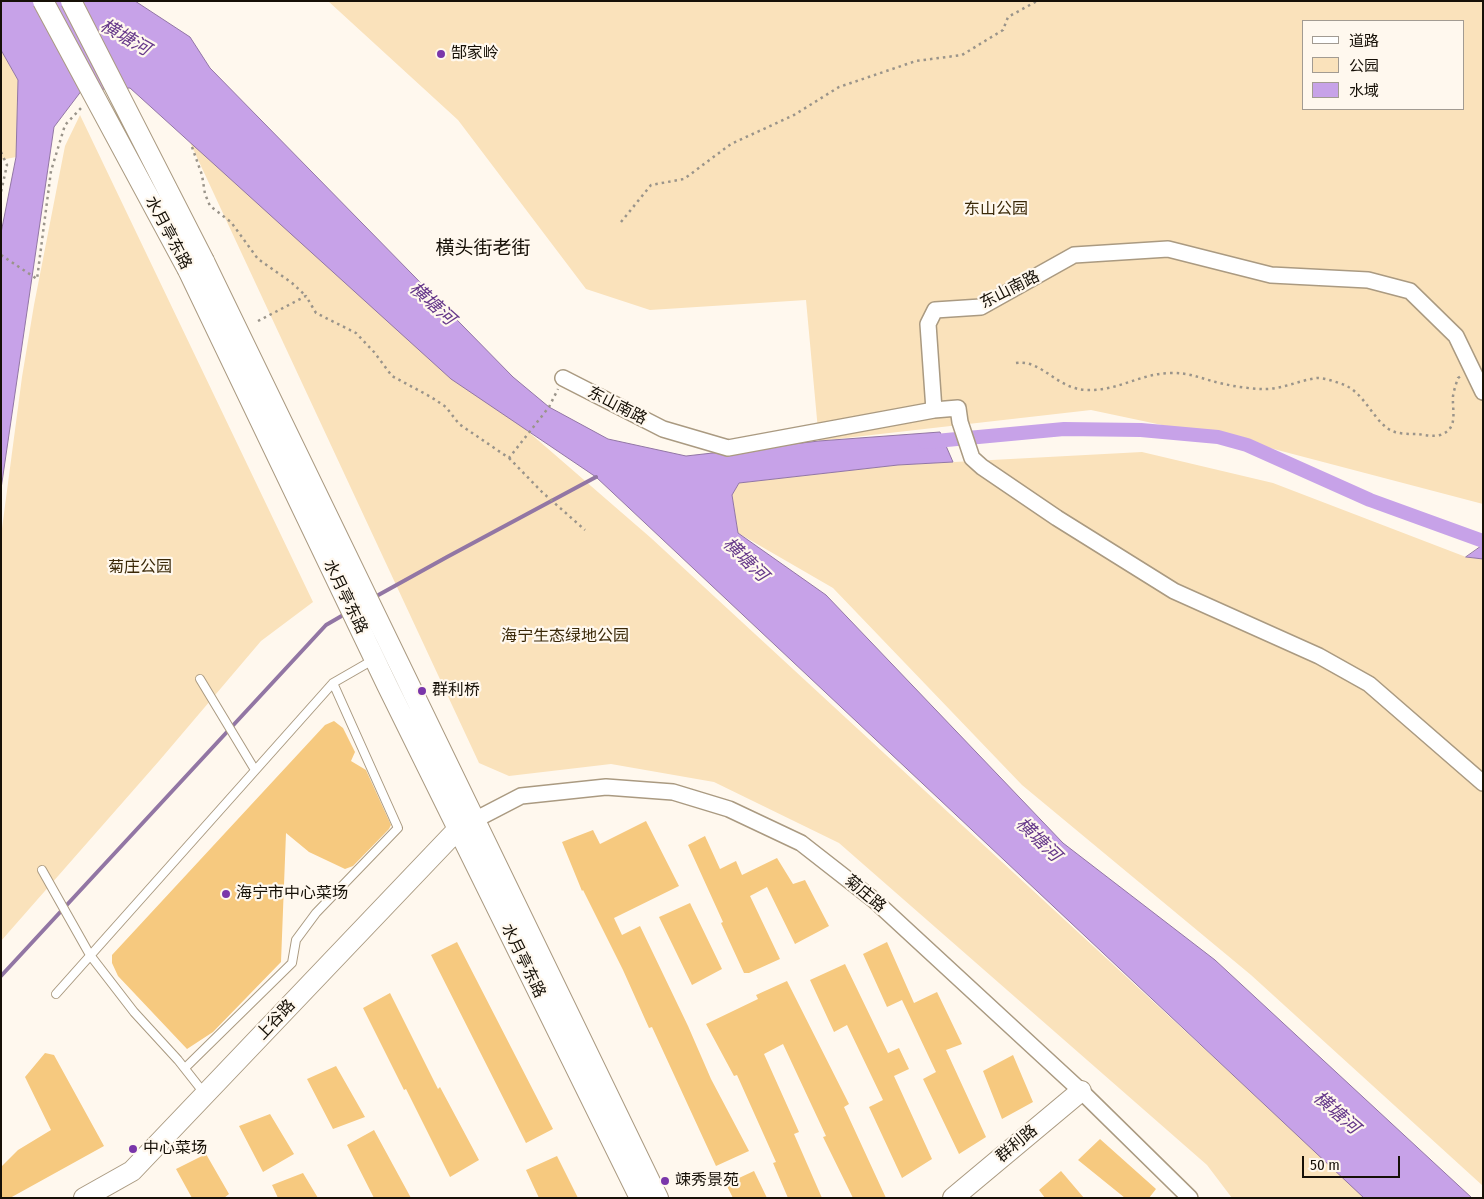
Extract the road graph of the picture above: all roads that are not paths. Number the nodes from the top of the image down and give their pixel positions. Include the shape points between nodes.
1 (43, 1) edge
2 (71, 1) edge
3 (196, 266) junction
4 (563, 378) road end
5 (1483, 392) edge
6 (934, 410) junction
7 (370, 626) junction
8 (374, 658) junction
9 (200, 679) dead end
10 (333, 683) junction
11 (255, 770) junction
12 (1483, 783) edge
13 (466, 824) junction
14 (42, 870) dead end
15 (90, 955) junction
16 (56, 994) dead end
17 (185, 1068) junction
18 (1081, 1091) junction
19 (206, 1094) junction
20 (84, 1198) edge
21 (640, 1198) edge
22 (658, 1198) edge
23 (952, 1198) edge
24 (1190, 1198) edge

1 - 3 main road, 水月亭东路, bridge
2 - 3 main road, 水月亭东路, bridge
3 - 7 main road, 水月亭东路
4 - 6 street, 东山南路 via 663,429 728,448
5 - 6 street, 东山南路 via 1456,336 1410,290 1368,280 1271,275 1168,249 1074,255 982,307 935,310 928,324
6 - 12 street via 958,408 972,458 1057,518 1174,591 1318,656 1370,684
7 - 8 main road, 水月亭东路
7 - 13 main road, 水月亭东路
8 - 10 lane
8 - 13 main road, 水月亭东路
9 - 11 lane
10 - 11 lane
10 - 17 lane via 398,828 316,914 296,940 292,963
11 - 15 lane
13 - 18 street, 菊庄路 via 521,796 606,787 673,792 729,809 801,842 874,900
13 - 19 main road, 上谷路
13 - 21 main road, 水月亭东路
13 - 22 main road, 水月亭东路
14 - 15 lane
15 - 16 lane
15 - 17 lane via 134,1012
17 - 19 lane
18 - 23 main road, 群利路
18 - 24 street, 菊庄路
19 - 20 main road, 上谷路 via 132,1171

